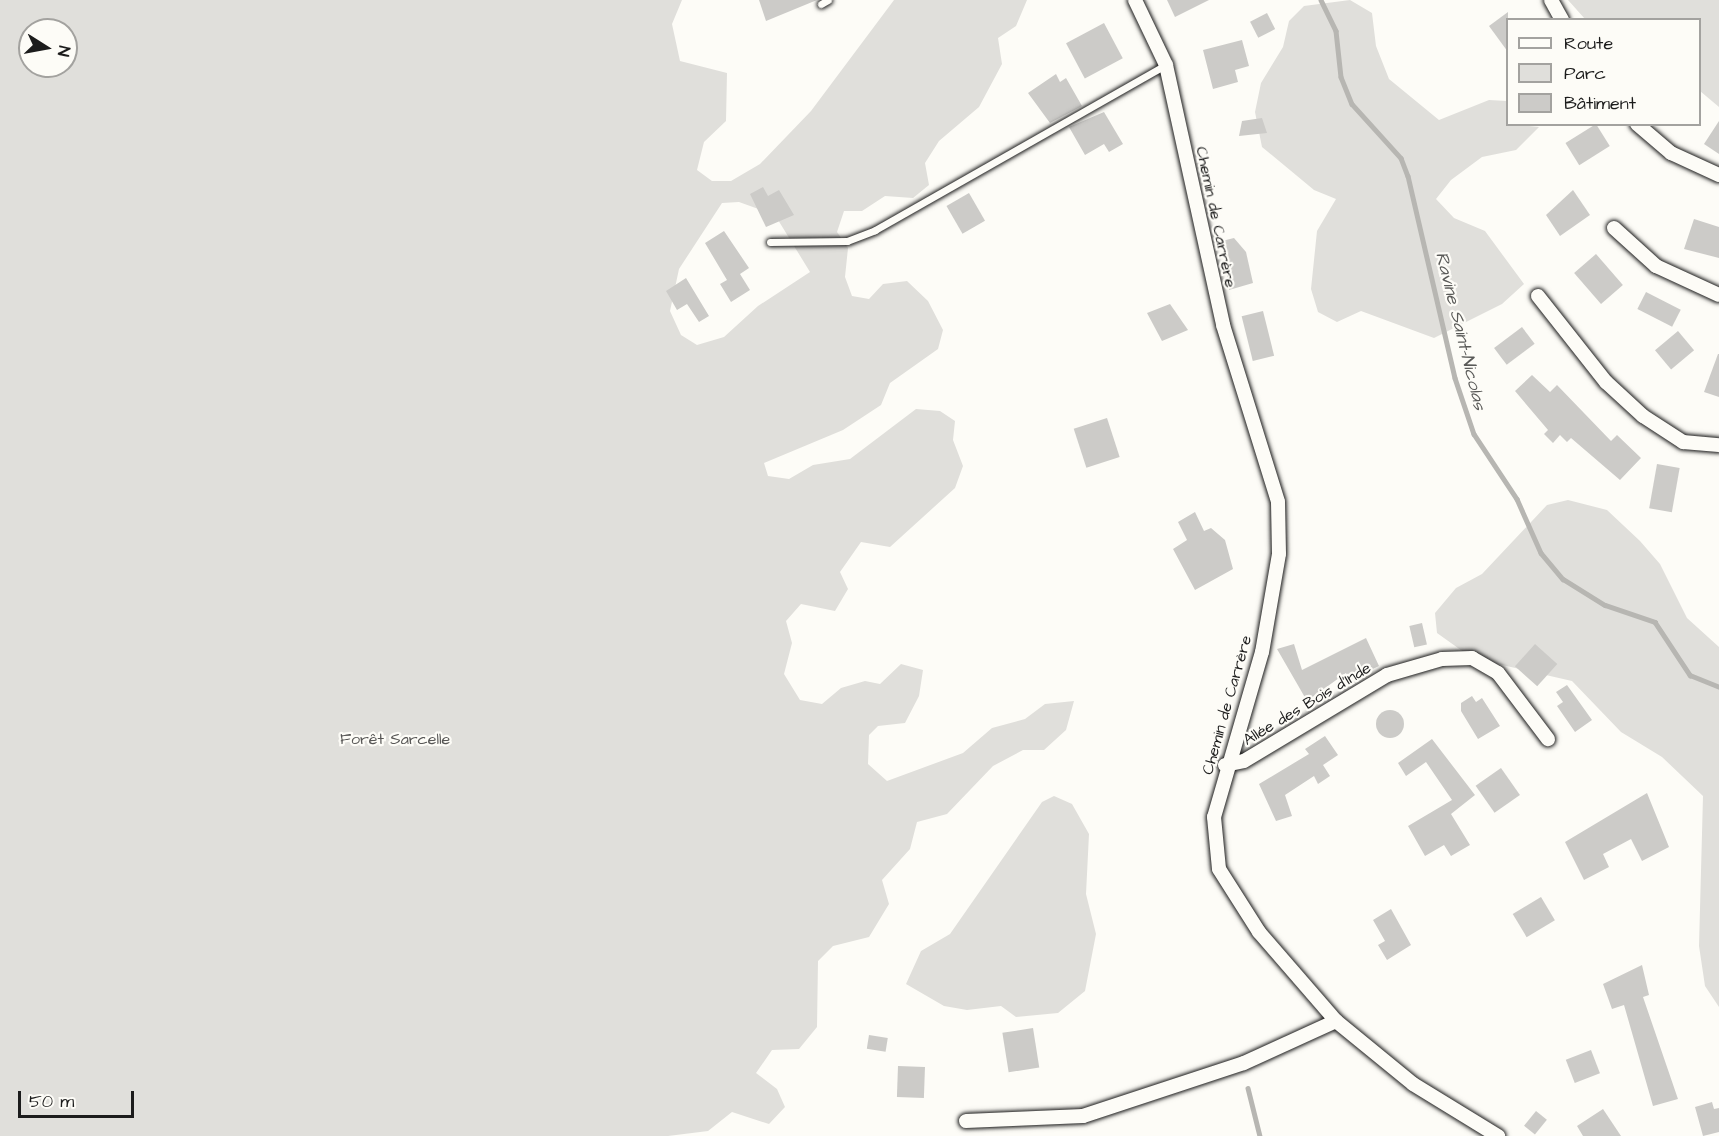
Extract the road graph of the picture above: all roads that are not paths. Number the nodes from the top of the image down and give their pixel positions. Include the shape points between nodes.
1 (1135, 0) edge
2 (1551, 0) edge
3 (1561, 18) edge
4 (1166, 65) junction
5 (1639, 126) edge
6 (1719, 175) edge
7 (1614, 228) dead end
8 (770, 242) dead end
9 (1719, 295) edge
10 (1538, 296) dead end
11 (1719, 445) edge
12 (1548, 739) dead end
13 (1225, 765) junction
14 (1335, 1021) junction
15 (966, 1121) dead end
16 (1498, 1136) edge

1 - 4 street, Chemin de Carrère
2 - 3 street
4 - 8 lane via 875,230 847,240
4 - 13 street, Chemin de Carrère via 1223,326 1278,502 1279,554 1262,652
5 - 6 street via 1671,153
7 - 9 street via 1656,266
10 - 11 street via 1606,381 1643,416 1683,442
12 - 13 street, Allée des Bois d'Inde via 1498,674 1472,658 1442,659 1387,675 1244,761
13 - 14 street, Chemin de Carrère via 1214,817 1219,869 1259,932
14 - 15 street via 1244,1063 1083,1116
14 - 16 street, Chemin de Carrère via 1413,1084

